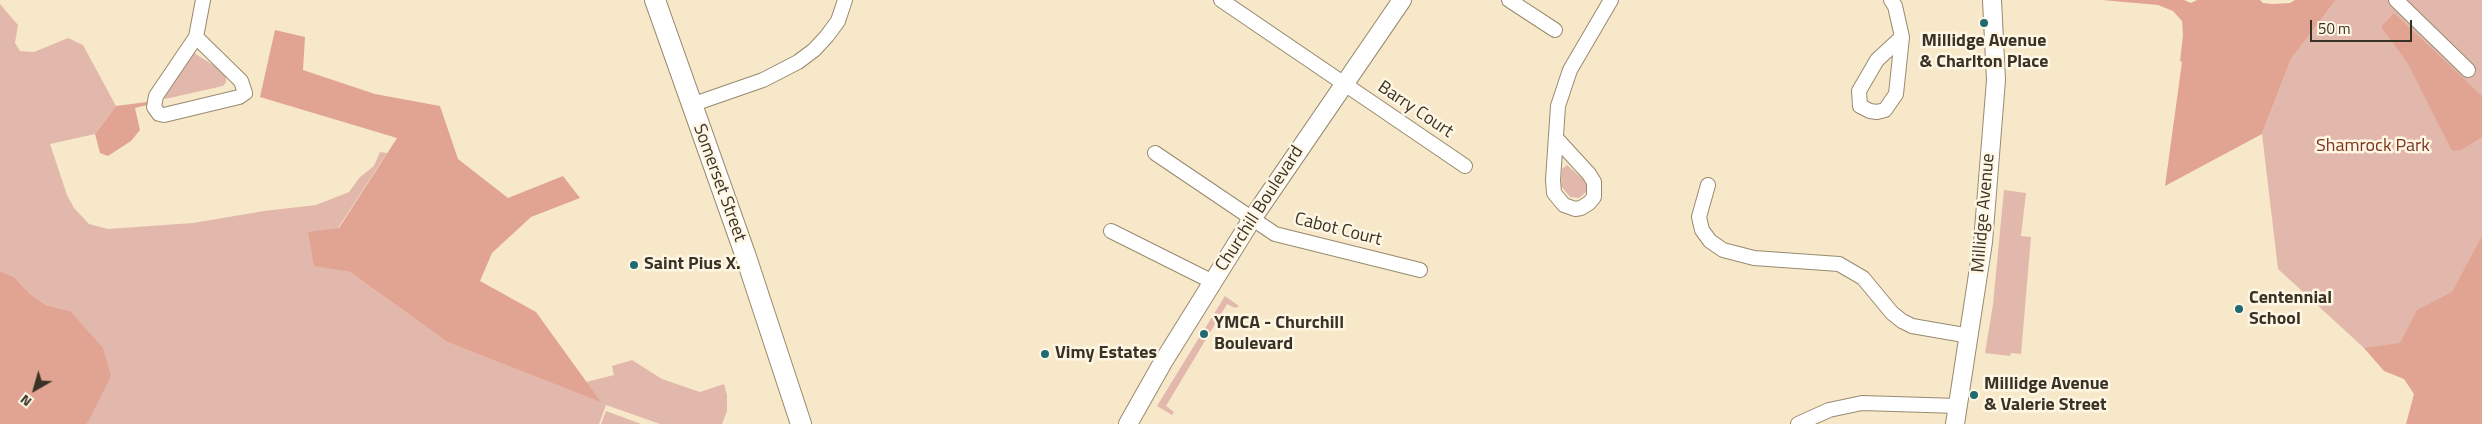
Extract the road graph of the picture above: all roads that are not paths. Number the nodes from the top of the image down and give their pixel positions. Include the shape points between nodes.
1 (203, 0) edge
2 (655, 0) edge
3 (845, 0) edge
4 (1221, 0) edge
5 (1402, 0) edge
6 (1509, 0) edge
7 (1611, 0) edge
8 (1891, 0) edge
9 (1992, 0) edge
10 (2396, 0) edge
11 (1555, 30) dead end
12 (196, 36) junction
13 (1902, 37) junction
14 (2468, 70) dead end
15 (1344, 84) junction
16 (691, 105) junction
17 (1556, 138) junction
18 (1155, 153) dead end
19 (1465, 166) dead end
20 (1708, 185) dead end
21 (1252, 219) junction
22 (1111, 232) dead end
23 (1420, 270) dead end
24 (1213, 282) junction
25 (1970, 336) junction
26 (1957, 419) edge
27 (801, 424) edge
28 (1128, 424) edge
29 (1798, 424) edge

1 - 12 street
2 - 16 main road, Somerset Street
3 - 16 street via 838,22 814,50 798,62 763,80
4 - 15 street, Barry Court
5 - 15 street, Churchill Boulevard
6 - 11 street
7 - 17 street via 1563,86
8 - 13 street
9 - 25 street, Millidge Avenue via 1996,80 1983,242
10 - 14 street
12 - 12 street via 156,96 154,107 159,114 239,97 245,92 241,81
13 - 13 street via 1877,60 1859,91 1860,106 1870,112 1885,110 1896,94
15 - 19 street, Barry Court
15 - 21 street, Churchill Boulevard
16 - 27 main road, Somerset Street
17 - 17 street via 1594,182 1594,196 1580,208 1564,205 1554,193
18 - 21 street, Cabot Court
20 - 25 street via 1699,216 1702,230 1723,250 1754,258 1839,264 1863,278 1902,321 1912,326
21 - 23 street, Cabot Court via 1275,234
21 - 24 street, Churchill Boulevard
22 - 24 street
24 - 28 street, Churchill Boulevard
25 - 26 street, Millidge Avenue
26 - 29 street via 1862,402 1829,410

